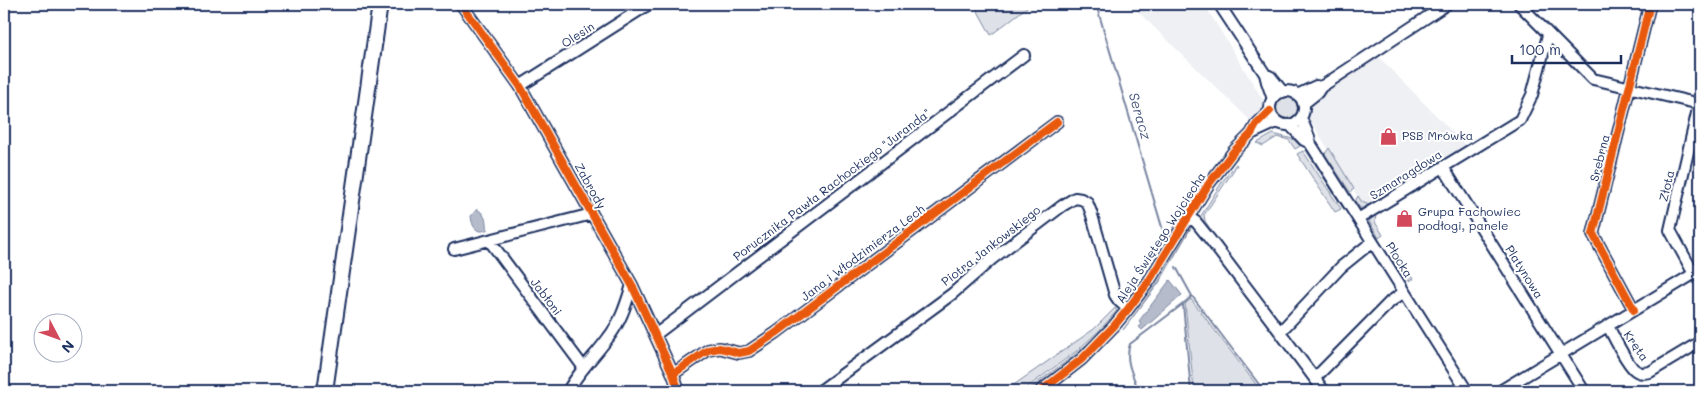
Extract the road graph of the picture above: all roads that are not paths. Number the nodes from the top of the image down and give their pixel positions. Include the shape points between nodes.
1 (380, 4) edge
2 (461, 4) edge
3 (649, 4) edge
4 (1219, 4) edge
5 (1447, 4) edge
6 (1519, 4) edge
7 (1650, 4) edge
8 (1548, 35) junction
9 (1024, 55) dead end
10 (1265, 74) junction
11 (520, 86) junction
12 (1630, 88) junction
13 (1283, 92) junction
14 (1273, 99) junction
15 (1300, 99) junction
16 (1700, 103) edge
17 (1270, 111) junction
18 (1301, 118) junction
19 (1057, 122) dead end
20 (1277, 122) junction
21 (1290, 125) junction
22 (1251, 134) junction
23 (1310, 143) junction
24 (1443, 167) junction
25 (592, 214) junction
26 (1188, 217) junction
27 (1358, 219) junction
28 (489, 240) junction
29 (1372, 242) junction
30 (454, 249) dead end
31 (1697, 272) edge
32 (632, 285) junction
33 (1404, 292) junction
34 (1128, 310) junction
35 (1634, 310) junction
36 (1608, 326) junction
37 (1280, 332) junction
38 (655, 335) junction
39 (1700, 342) edge
40 (1561, 355) junction
41 (584, 368) junction
42 (674, 374) junction
43 (1315, 378) junction
44 (325, 391) edge
45 (568, 391) edge
46 (679, 391) edge
47 (820, 391) edge
48 (1041, 391) edge
49 (1324, 391) edge
50 (1465, 391) edge
51 (1500, 391) edge
52 (1584, 391) edge

1 - 44 main road
2 - 11 street, Zabrody
3 - 11 street, Olesin
4 - 10 street
5 - 15 street via 1320,87 1317,93
6 - 8 street
7 - 12 street, Srebrna
8 - 12 street via 1593,79
8 - 24 street, Szmaragdowa via 1532,95 1520,120
9 - 38 street, Porucznika Pawła Rachockiego "Juranda"
10 - 13 street
10 - 14 street
11 - 25 street, Zabrody
12 - 16 street
12 - 35 street, Srebrna via 1593,234
13 - 14 street
13 - 15 street via 1291,92
14 - 17 street
15 - 18 street via 1304,111
16 - 31 street, Złota via 1670,230
17 - 20 street
17 - 22 street, Aleja Świętego Wojciecha
18 - 21 street
18 - 23 street, Płocka
19 - 42 street, Jana i Włodzimierza Lech via 776,333 748,351 708,350
20 - 21 street
20 - 22 street, Aleja Świętego Wojciecha
21 - 23 street, Płocka
22 - 26 street, Aleja Świętego Wojciecha via 1223,165
23 - 27 street, Płocka
24 - 27 street, Szmaragdowa
24 - 40 street, Platynowa
25 - 28 street
25 - 32 street, Zabrody
26 - 34 street, Aleja Świętego Wojciecha
26 - 37 street via 1202,229
27 - 29 street, Płocka
28 - 30 street
28 - 41 street, Jabłoni
29 - 33 street, Płocka
29 - 37 street via 1341,267
31 - 35 street
32 - 38 street, Zabrody
32 - 41 street via 622,316
33 - 43 street via 1390,302
33 - 50 street, Płocka
34 - 47 street, Piotra Jankowskiego via 1116,295 1087,202 1075,198
34 - 48 street, Aleja Świętego Wojciecha via 1082,359
35 - 36 street
36 - 39 street, Kręta via 1630,364 1643,374
36 - 40 street
37 - 43 street
38 - 42 street, Zabrody
40 - 51 street
40 - 52 street, Platynowa
41 - 45 street
42 - 46 street, Zabrody
43 - 49 street

